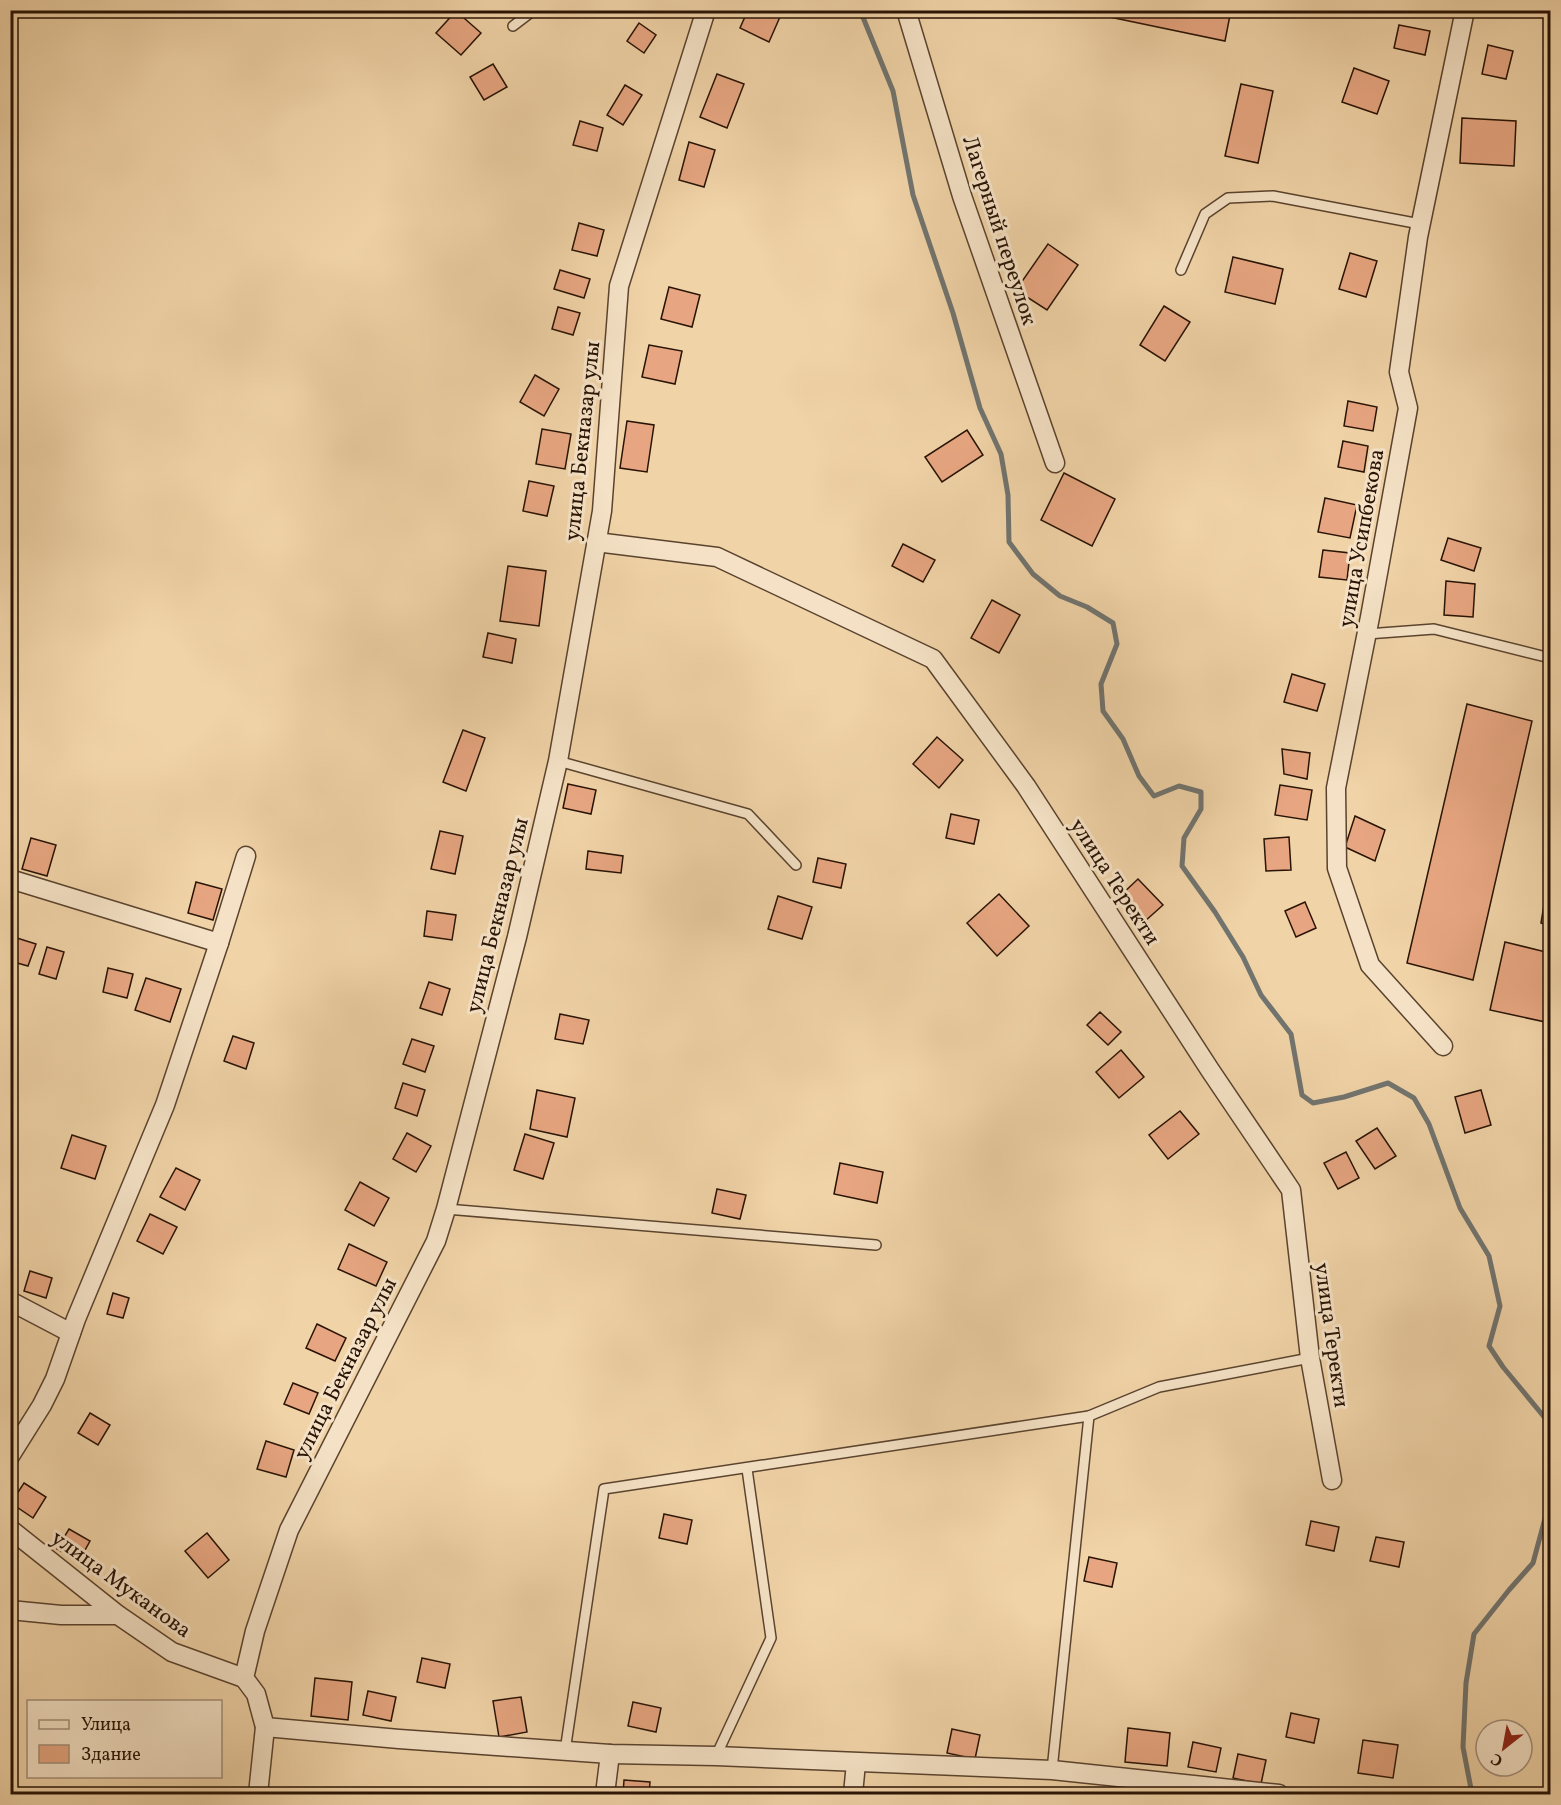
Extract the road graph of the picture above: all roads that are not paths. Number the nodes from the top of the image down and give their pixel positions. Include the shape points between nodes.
1 (534, 10) edge
2 (706, 10) edge
3 (906, 10) edge
4 (1465, 10) edge
5 (513, 26) dead end
6 (1420, 224) junction
7 (1181, 270) dead end
8 (1055, 463) dead end
9 (596, 542) junction
10 (1367, 634) junction
11 (1551, 658) edge
12 (558, 761) junction
13 (246, 856) dead end
14 (796, 865) dead end
15 (10, 879) edge
16 (219, 943) junction
17 (1443, 1046) dead end
18 (446, 1209) junction
19 (876, 1245) dead end
20 (10, 1301) edge
21 (71, 1333) junction
22 (1310, 1358) junction
23 (1089, 1416) junction
24 (10, 1456) edge
25 (747, 1469) junction
26 (1332, 1480) dead end
27 (10, 1529) edge
28 (10, 1610) edge
29 (118, 1615) junction
30 (244, 1678) junction
31 (265, 1727) junction
32 (565, 1751) junction
33 (610, 1754) junction
34 (716, 1756) junction
35 (856, 1764) junction
36 (1052, 1770) junction
37 (258, 1794) edge
38 (605, 1794) edge
39 (853, 1794) edge
40 (1279, 1794) edge

1 - 5 lane
2 - 9 street, улица Бекназар улы via 619,286 602,511
3 - 8 street, Лагерный переулок via 962,196
4 - 6 street, улица Усипбекова
6 - 7 lane via 1273,196 1228,198 1205,214
6 - 10 street, улица Усипбекова via 1399,372 1408,408
9 - 12 street, улица Бекназар улы
9 - 22 street, улица Теректи via 717,557 933,659 1026,786 1291,1190
10 - 11 lane via 1434,629
10 - 17 street, улица Усипбекова via 1336,788 1337,868 1370,965
12 - 14 lane via 748,814
12 - 18 street, улица Бекназар улы
13 - 16 street
15 - 16 street
16 - 21 street via 165,1105
18 - 19 lane
18 - 30 street, улица Бекназар улы via 436,1240 289,1530
20 - 21 street
21 - 24 street via 55,1379
22 - 23 lane via 1158,1387
22 - 26 street, улица Теректи
23 - 25 lane
23 - 36 lane
25 - 32 lane via 604,1489
25 - 34 lane via 771,1638
27 - 29 street, улица Муканова
28 - 29 street
29 - 30 street, улица Муканова via 178,1655
30 - 31 street via 256,1694
31 - 32 street
31 - 37 street
32 - 33 street
33 - 34 street
33 - 38 street
34 - 35 street
35 - 36 street
35 - 39 street
36 - 40 street

